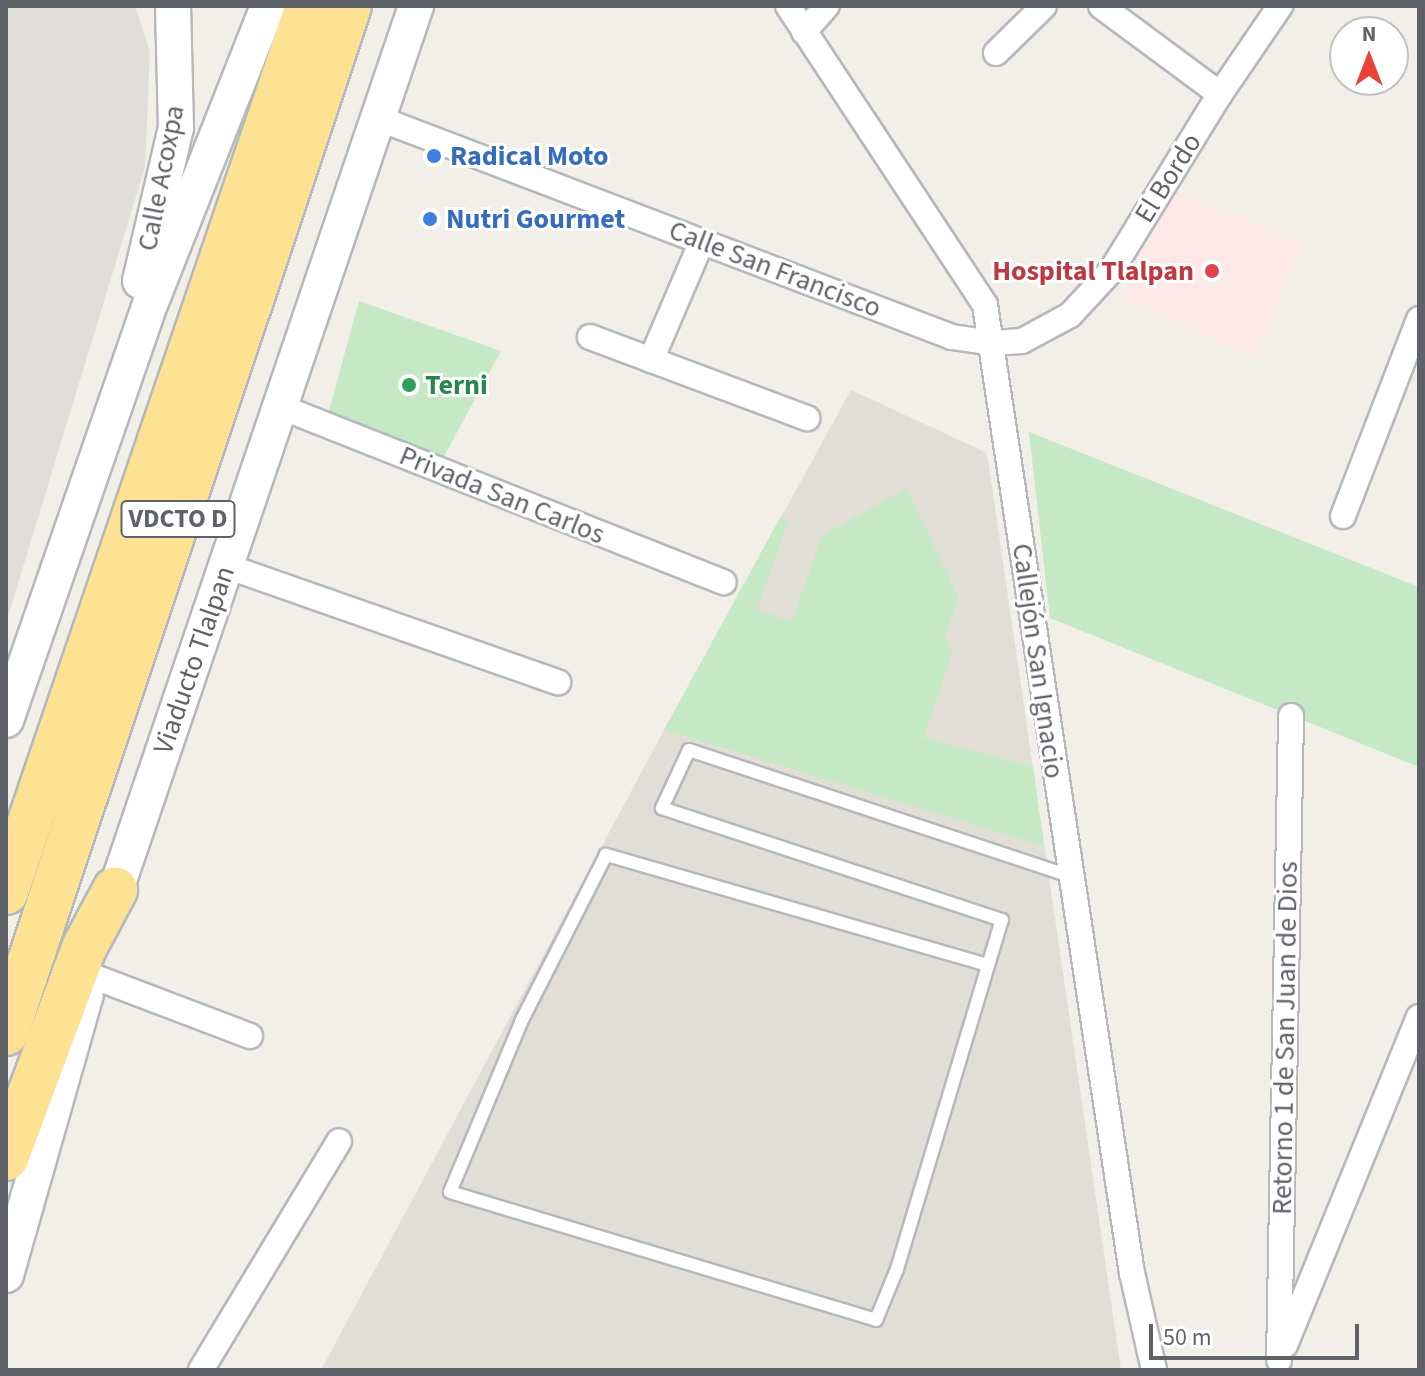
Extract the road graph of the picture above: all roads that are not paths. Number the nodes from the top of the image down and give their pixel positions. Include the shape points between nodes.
1 (173, 6) edge
2 (268, 6) edge
3 (308, 6) edge
4 (349, 6) edge
5 (416, 6) edge
6 (788, 6) edge
7 (827, 6) edge
8 (1044, 6) edge
9 (1101, 6) edge
10 (1280, 6) edge
11 (804, 32) junction
12 (996, 53) dead end
13 (1220, 94) junction
14 (380, 119) junction
15 (702, 241) junction
16 (1419, 319) edge
17 (590, 337) dead end
18 (993, 343) junction
19 (135, 349) junction
20 (651, 360) junction
21 (281, 407) junction
22 (807, 418) dead end
23 (1343, 516) dead end
24 (226, 566) junction
25 (724, 582) dead end
26 (558, 682) dead end
27 (1291, 716) dead end
28 (6, 720) edge
29 (1069, 876) junction
30 (115, 890) junction
31 (6, 892) edge
32 (988, 965) junction
33 (92, 976) junction
34 (1419, 1017) edge
35 (6, 1033) edge
36 (250, 1036) dead end
37 (339, 1141) dead end
38 (6, 1158) edge
39 (6, 1275) edge
40 (1277, 1365) edge
41 (201, 1370) edge
42 (1154, 1370) edge

1 - 19 main road, Calle Acoxpa via 176,128 136,295
2 - 19 main road
3 - 31 highway, VDCTO D
4 - 35 highway, VDCTO D
5 - 14 main road, Viaducto Tlalpan
6 - 11 street, Callejón San Ignacio
7 - 11 street
8 - 12 street
9 - 13 street
10 - 13 street, El Bordo
11 - 18 street, Callejón San Ignacio via 955,254 985,305
13 - 18 street, El Bordo via 1111,271 1070,315 1022,341
14 - 15 street, Calle San Francisco
14 - 21 main road, Viaducto Tlalpan
15 - 18 street, Calle San Francisco via 947,335
15 - 20 street
16 - 23 street
17 - 20 street
18 - 29 street, Callejón San Ignacio
19 - 28 main road
20 - 22 street
21 - 24 main road, Viaducto Tlalpan
21 - 25 street, Privada San Carlos
24 - 26 street
24 - 30 main road, Viaducto Tlalpan
27 - 40 street, Retorno 1 de San Juan de Dios
29 - 32 lane via 689,750 662,808 1002,920
29 - 42 street, Callejón San Ignacio via 1132,1273
30 - 33 main road, Viaducto Tlalpan
30 - 38 highway via 85,946
32 - 32 lane via 897,1269 876,1320 450,1192 522,1020 606,855
33 - 36 street
33 - 39 main road, Viaducto Tlalpan
34 - 40 street
37 - 41 street

